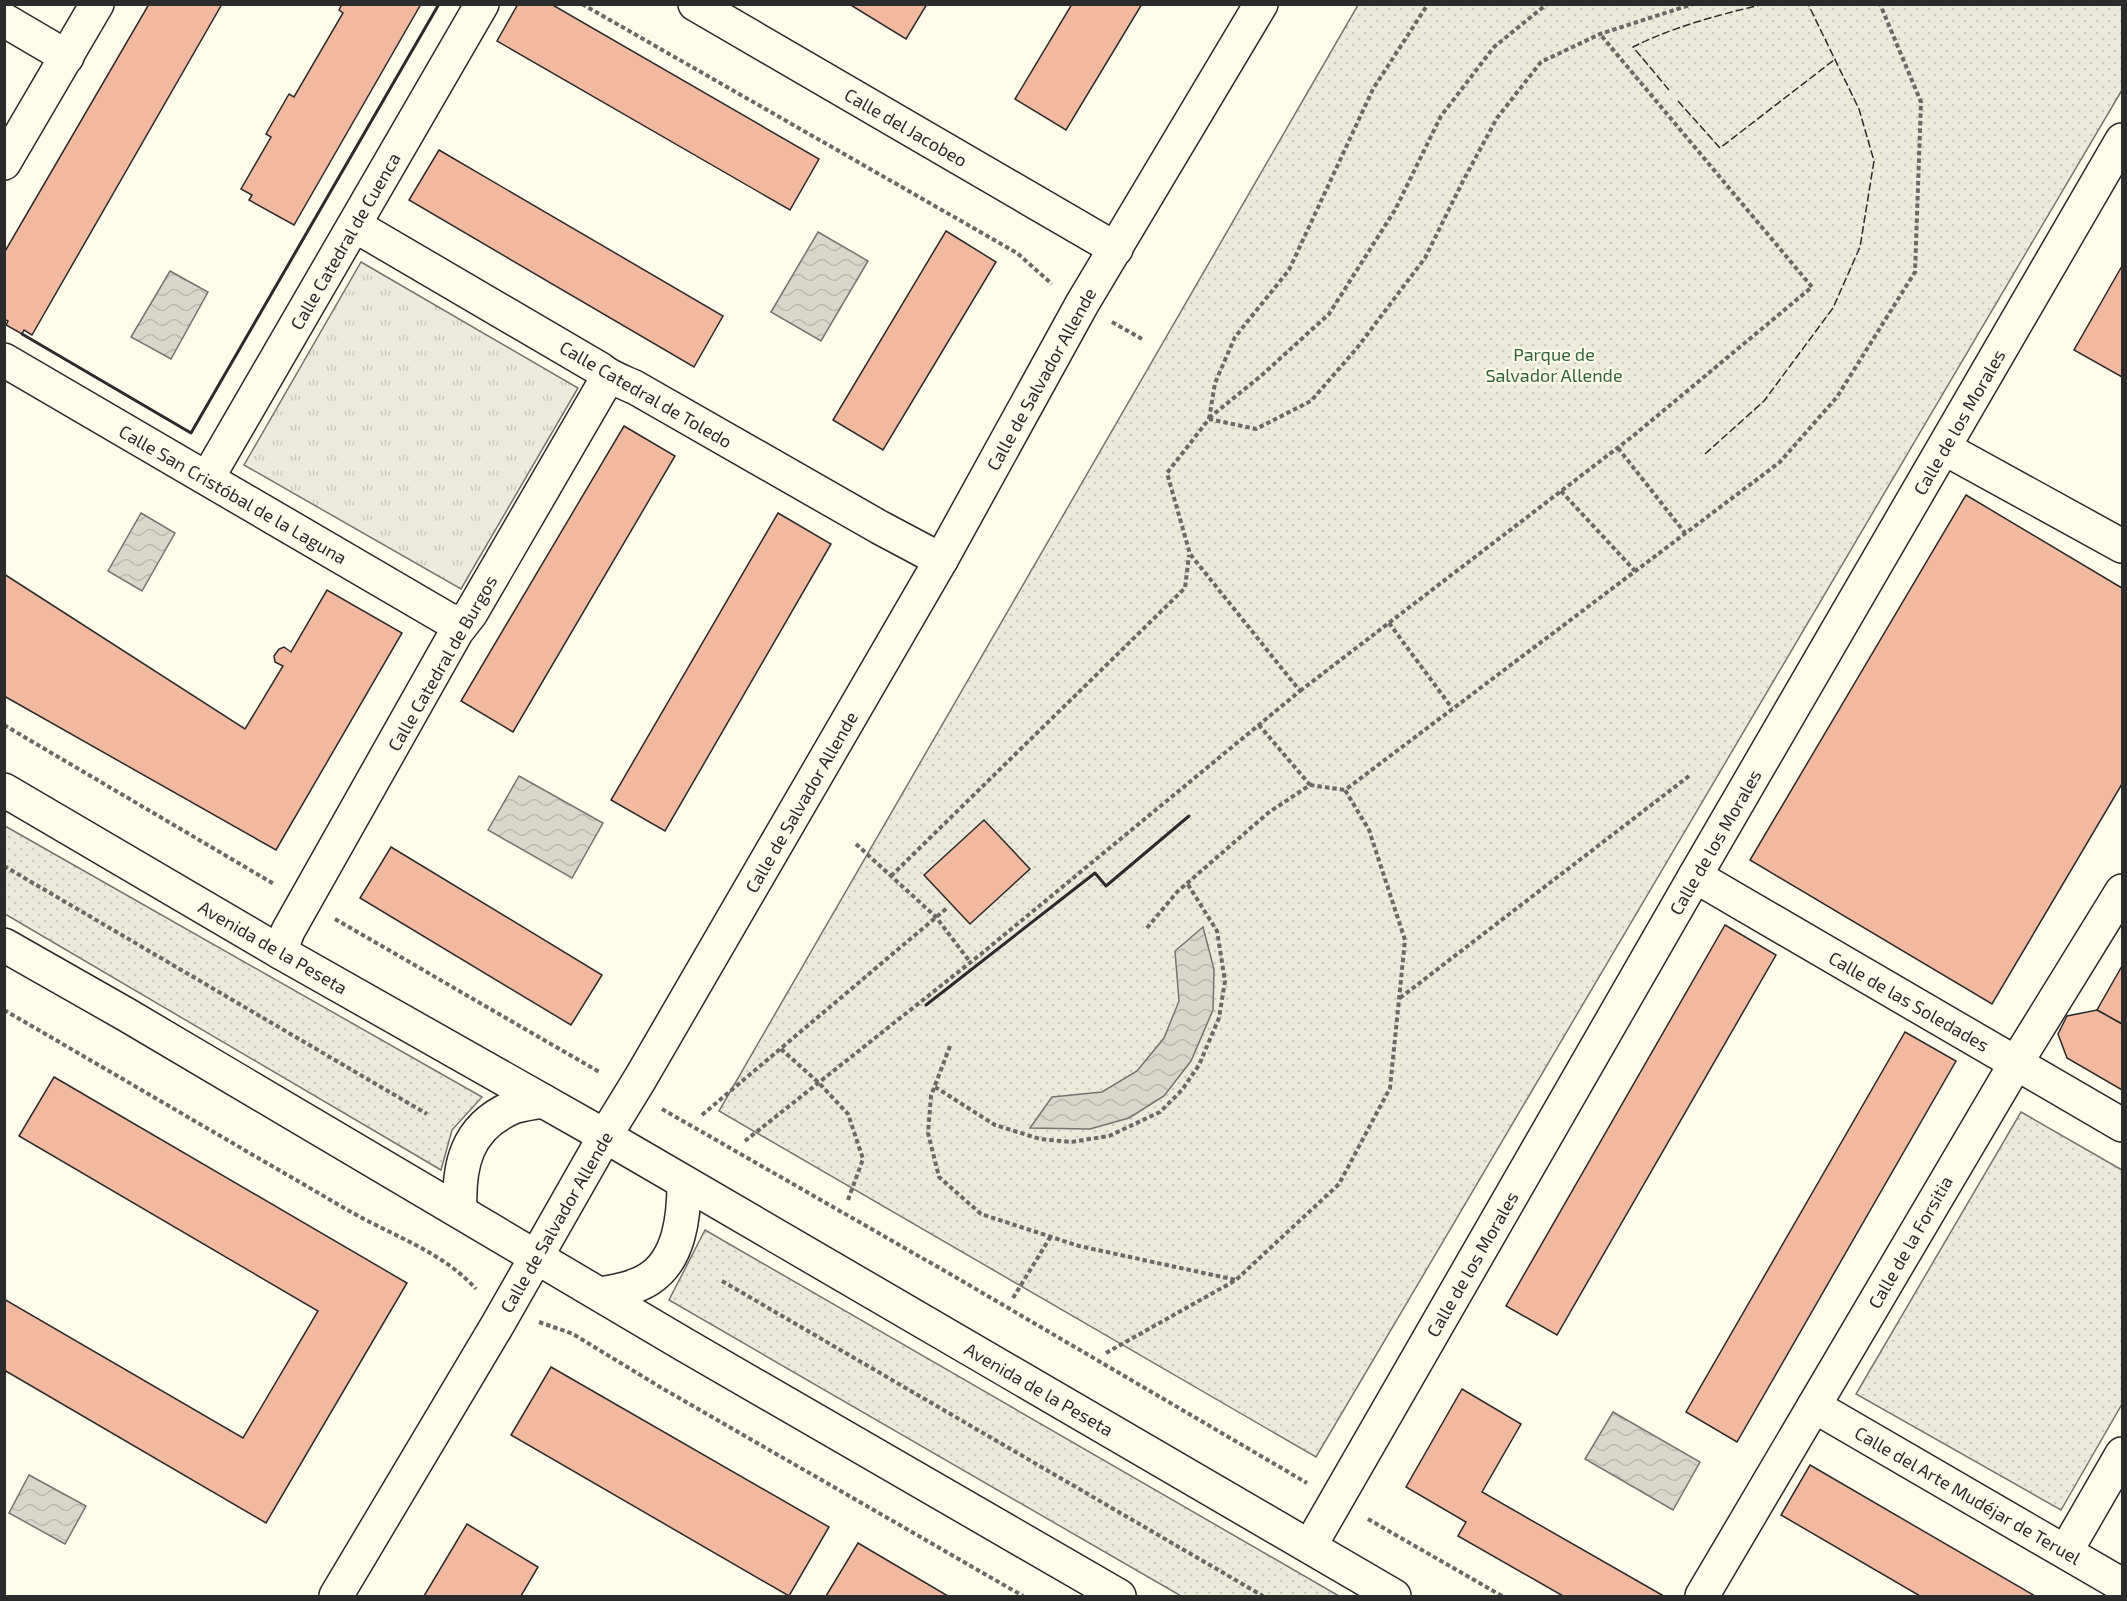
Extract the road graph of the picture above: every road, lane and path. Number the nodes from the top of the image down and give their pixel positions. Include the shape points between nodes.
1 (97, 4) edge
2 (482, 4) edge
3 (582, 4) edge
4 (695, 4) edge
5 (1261, 4) edge
6 (1428, 4) edge
7 (1547, 4) edge
8 (1693, 4) edge
9 (1880, 4) edge
10 (4, 20) edge
11 (1600, 34) junction
12 (67, 57) junction
13 (2122, 140) edge
14 (4, 163) edge
15 (352, 231) junction
16 (1116, 249) junction
17 (1055, 287) dead end
18 (1115, 323) dead end
19 (1142, 339) dead end
20 (4, 360) edge
21 (608, 377) junction
22 (1209, 419) junction
23 (1618, 448) junction
24 (1944, 448) junction
25 (208, 477) junction
26 (1561, 491) junction
27 (1685, 533) junction
28 (2122, 546) edge
29 (1190, 554) junction
30 (941, 560) junction
31 (1635, 571) junction
32 (464, 621) junction
33 (1389, 623) junction
34 (1300, 691) junction
35 (1452, 708) junction
36 (1258, 725) junction
37 (4, 726) edge
38 (1689, 776) dead end
39 (1310, 785) junction
40 (4, 790) edge
41 (1345, 790) junction
42 (856, 844) dead end
43 (4, 866) edge
44 (891, 876) junction
45 (1695, 876) junction
46 (1186, 883) junction
47 (281, 888) dead end
48 (2122, 891) edge
49 (947, 908) dead end
50 (327, 914) dead end
51 (936, 917) junction
52 (1147, 928) dead end
53 (4, 945) edge
54 (280, 952) junction
55 (970, 962) junction
56 (1399, 999) junction
57 (4, 1010) edge
58 (950, 1046) dead end
59 (781, 1049) junction
60 (2016, 1063) junction
61 (598, 1072) dead end
62 (819, 1083) junction
63 (935, 1087) junction
64 (543, 1101) junction
65 (666, 1112) dead end
66 (428, 1114) dead end
67 (702, 1116) dead end
68 (2122, 1125) edge
69 (605, 1136) junction
70 (746, 1141) dead end
71 (684, 1183) junction
72 (848, 1200) dead end
73 (460, 1211) junction
74 (1051, 1236) junction
75 (535, 1257) junction
76 (1236, 1280) junction
77 (722, 1281) dead end
78 (478, 1291) dead end
79 (600, 1294) junction
80 (1013, 1298) dead end
81 (541, 1323) dead end
82 (1106, 1353) dead end
83 (1814, 1406) junction
84 (2122, 1455) edge
85 (1313, 1487) dead end
86 (1364, 1517) dead end
87 (1310, 1546) junction
88 (2066, 1551) junction
89 (2122, 1585) edge
90 (336, 1596) edge
91 (1023, 1596) edge
92 (1119, 1596) edge
93 (1263, 1596) edge
94 (1394, 1596) edge
95 (1502, 1596) edge
96 (1702, 1596) edge

1 - 12 street
2 - 15 street, Calle Catedral de Cuenca
3 - 17 path via 1017,253
4 - 16 street, Calle del Jacobeo
5 - 16 street, Calle de Salvador Allende
6 - 22 path via 1373,89 1289,270 1236,337 1215,383
7 - 22 path via 1494,48 1441,116 1395,210 1329,314
8 - 11 path
9 - 27 path via 1921,102 1915,272 1837,397 1780,462
10 - 12 street
11 - 22 path via 1541,62 1497,117 1425,258 1311,401 1256,429
11 - 23 path via 1812,287
12 - 14 street
13 - 24 street, Calle de los Morales
15 - 21 street, Calle Catedral de Toledo via 366,232
15 - 25 street, Calle Catedral de Cuenca
16 - 30 street, Calle de Salvador Allende
18 - 19 path
20 - 25 street, Calle San Cristóbal de la Laguna
21 - 30 street, Calle Catedral de Toledo via 636,388
21 - 32 street, Calle Catedral de Burgos
22 - 29 path via 1167,473
23 - 26 path
23 - 27 path
24 - 28 street
24 - 45 street, Calle de los Morales
25 - 32 street, Calle San Cristóbal de la Laguna via 449,620
26 - 31 path
26 - 33 path
27 - 31 path
29 - 34 path
29 - 44 path via 1185,588
30 - 69 street, Calle de Salvador Allende
31 - 35 path
32 - 54 street, Calle Catedral de Burgos via 288,931
33 - 34 path
33 - 35 path
34 - 36 path
35 - 41 path
36 - 39 path
36 - 55 path
37 - 47 path
38 - 56 path
39 - 41 path
39 - 46 path via 1268,813
40 - 54 street, Avenida de la Peseta
41 - 56 path via 1369,830 1405,940
42 - 44 path
43 - 66 path
44 - 51 path
45 - 60 street, Calle de las Soledades
45 - 87 street, Calle de los Morales
46 - 52 path
46 - 63 path via 1217,931 1225,981 1219,1018 1199,1065 1160,1112 1109,1136 1071,1142 1040,1139 995,1125
48 - 60 street, Calle de la Forsitia
49 - 51 path
50 - 61 path
51 - 55 path
51 - 59 path
53 - 73 street
54 - 64 street, Avenida de la Peseta
55 - 62 path
56 - 76 path via 1390,1088 1340,1184
57 - 78 path via 366,1221 444,1260
58 - 63 path
59 - 62 path
59 - 67 path
60 - 68 street, Calle de las Soledades
60 - 83 street, Calle de la Forsitia
62 - 70 path
62 - 72 path via 848,1114 863,1160
63 - 74 path via 928,1133 939,1177 981,1214
64 - 69 street, Avenida de la Peseta
64 - 73 street via 513,1108 488,1121 474,1136 462,1162
65 - 85 path
69 - 71 street, Avenida de la Peseta
69 - 75 street, Calle de Salvador Allende
71 - 79 street via 684,1209 668,1261 649,1279
71 - 87 street, Avenida de la Peseta
73 - 75 street
74 - 76 path via 1079,1246
74 - 80 path
75 - 79 street
75 - 90 street, Calle de Salvador Allende
76 - 82 path
77 - 93 path
79 - 92 street
81 - 91 path via 573,1334
83 - 88 street, Calle del Arte Mudéjar de Teruel
83 - 96 street, Calle de la Forsitia
84 - 88 street
86 - 95 path
87 - 94 street, Avenida de la Peseta
88 - 89 street, Calle del Arte Mudéjar de Teruel

